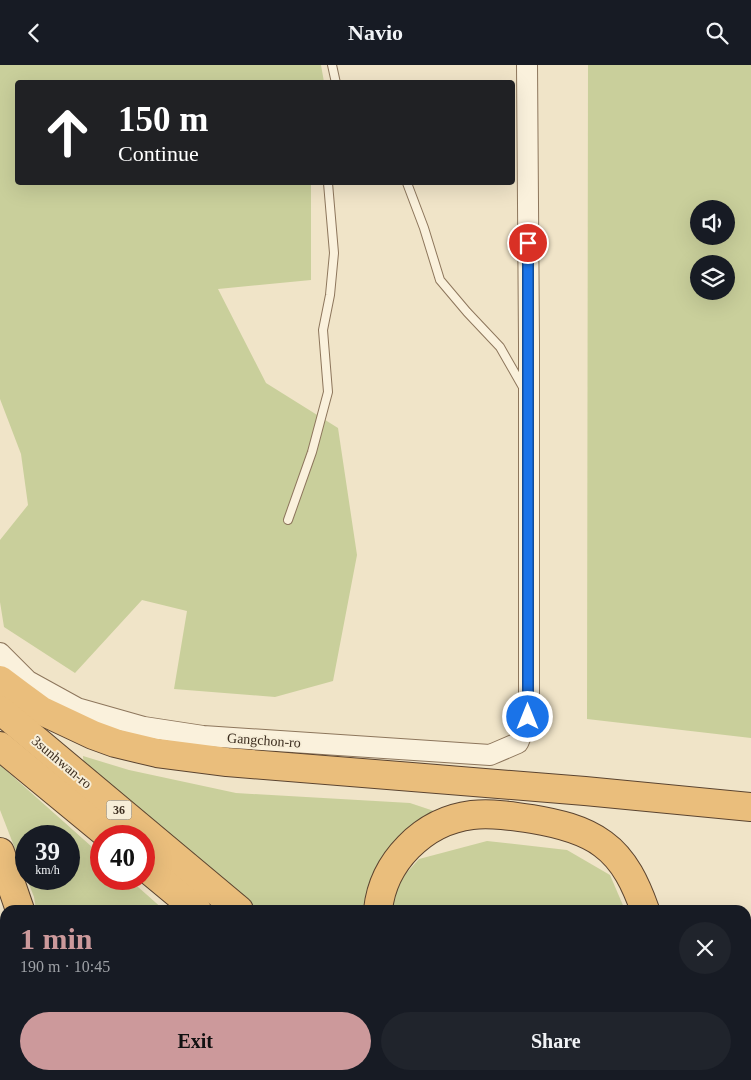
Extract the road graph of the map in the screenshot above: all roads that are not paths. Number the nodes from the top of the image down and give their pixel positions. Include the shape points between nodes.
1 (332, 65) edge
2 (527, 65) edge
3 (335, 80) edge
4 (328, 185) edge
5 (408, 185) edge
6 (528, 397) junction
7 (288, 519) dead end
8 (0, 653) edge
9 (0, 680) edge
10 (0, 710) edge
11 (0, 746) edge
12 (751, 807) edge
13 (95, 825) edge
14 (0, 852) edge
15 (155, 875) edge
16 (18, 905) edge
17 (191, 905) edge
18 (233, 905) edge
19 (379, 905) edge
20 (643, 905) edge

1 - 3 lane
2 - 6 street
4 - 7 lane via 334,253 323,330 328,392 312,452
5 - 6 lane via 440,280 500,347
6 - 8 street, Gangchon-ro via 528,717 518,743 490,755 204,736 144,727 77,708 28,681
9 - 12 highway via 42,711 69,724 115,743 157,753 227,762
10 - 18 highway, 3sunhwan-ro / 36
11 - 13 highway, 3sunhwan-ro
14 - 16 highway
15 - 17 highway
19 - 20 highway via 384,881 408,847 439,825 459,817 481,814 549,821 596,839 625,866

